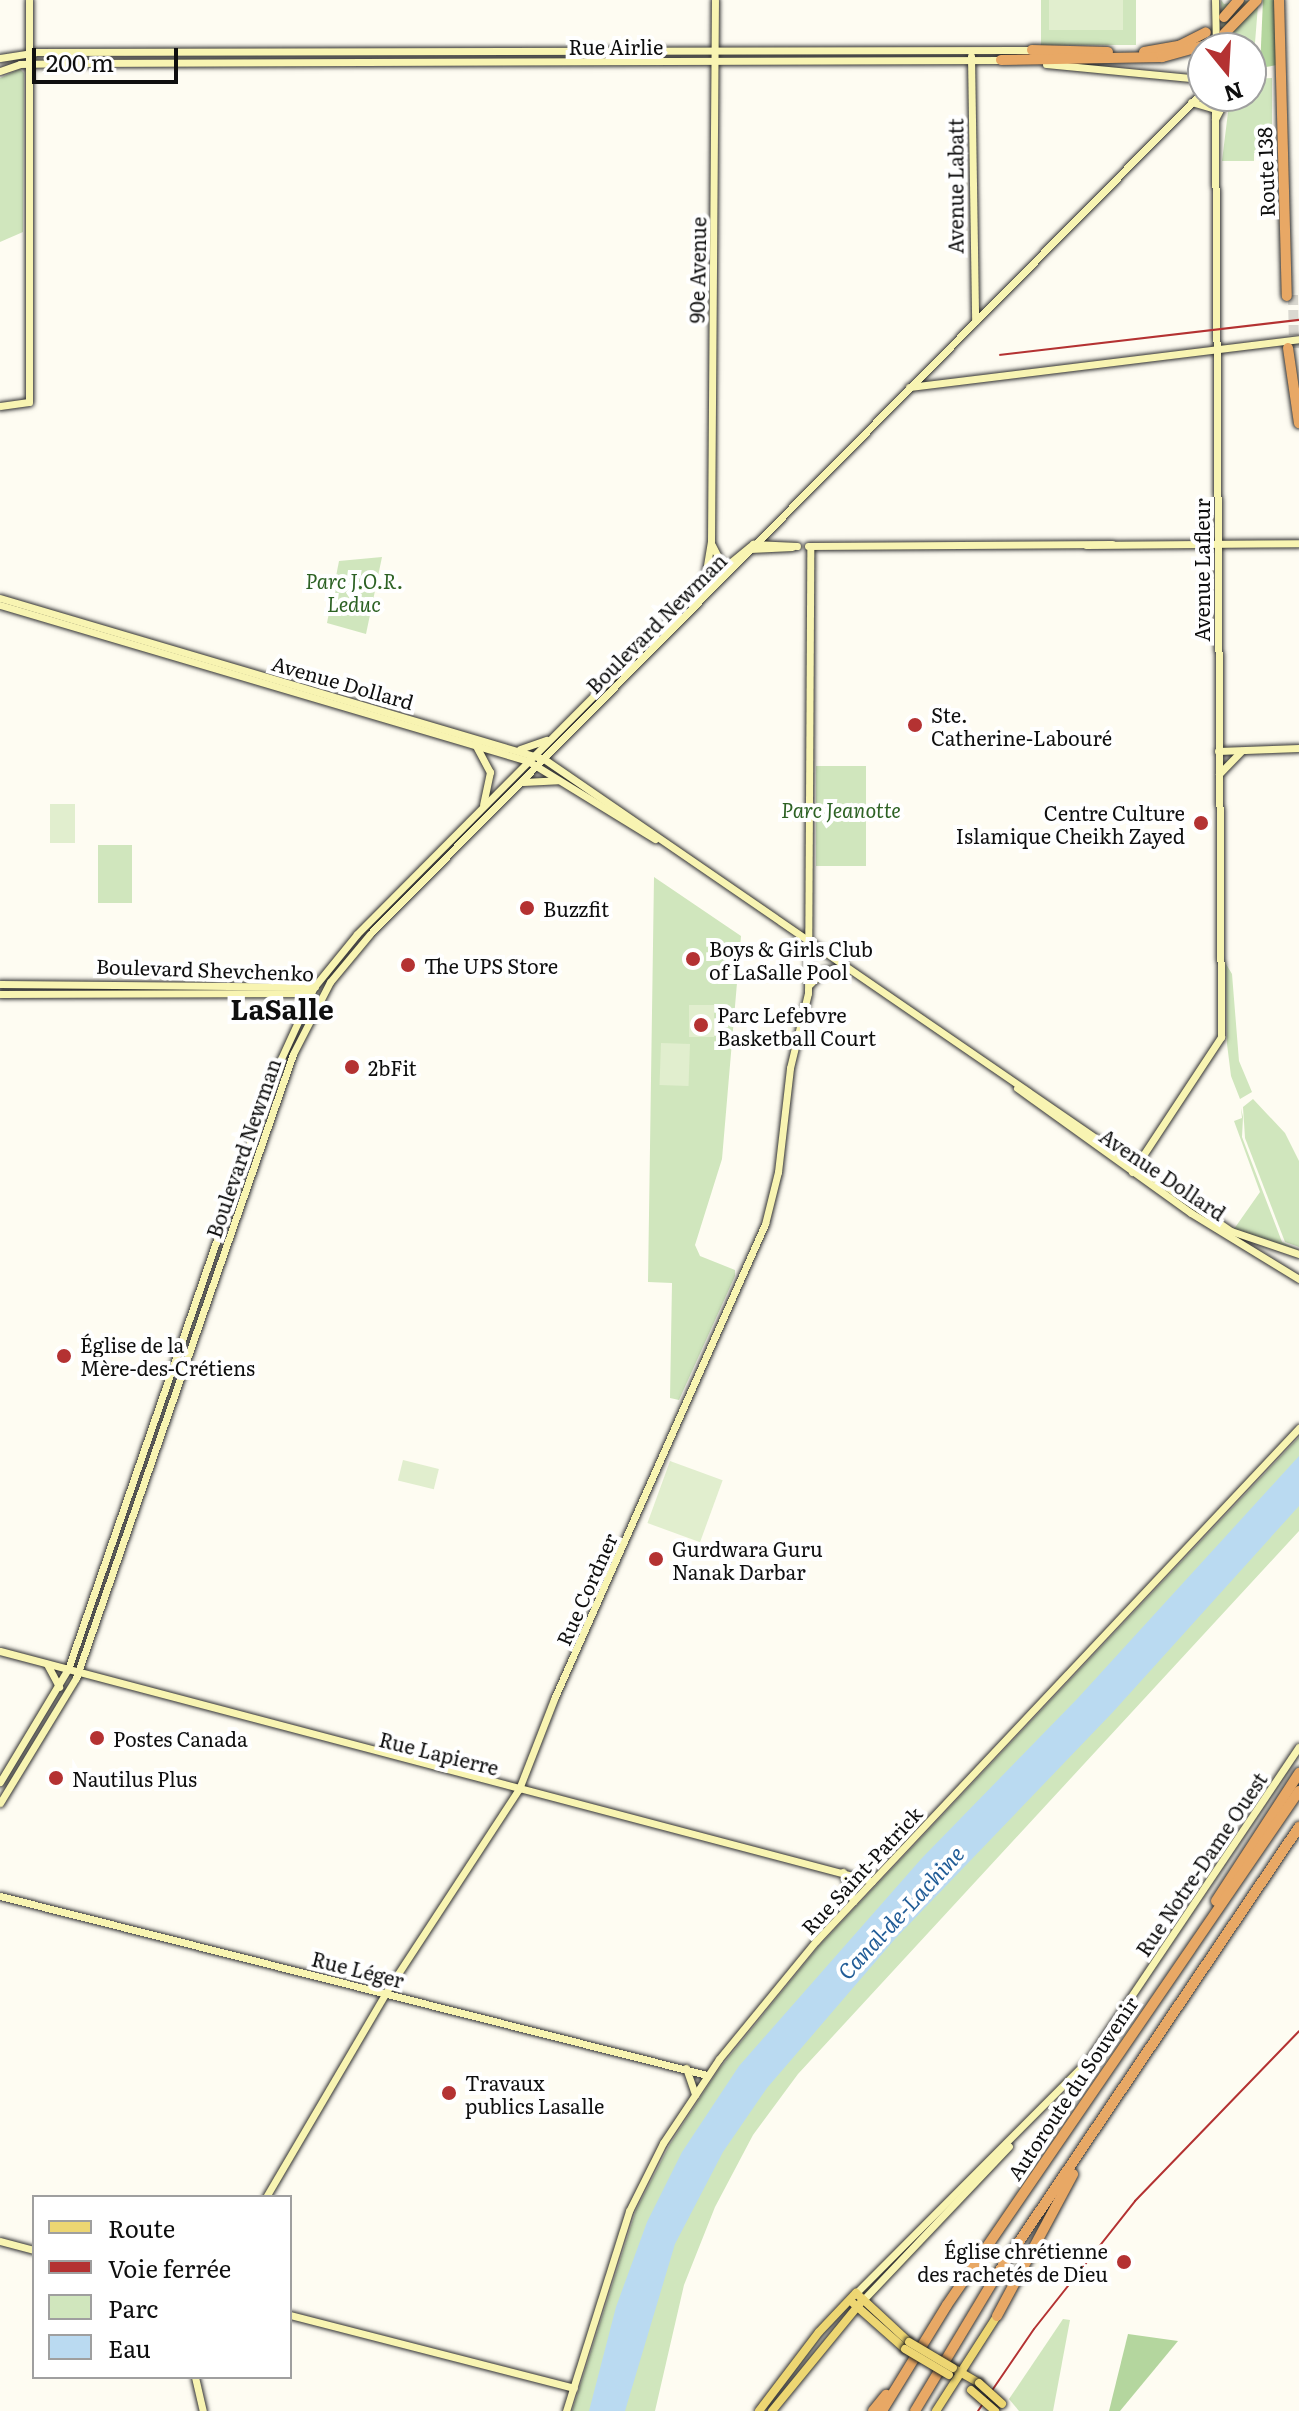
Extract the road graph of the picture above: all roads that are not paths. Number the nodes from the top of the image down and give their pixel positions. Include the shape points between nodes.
1 (29, 0) edge
2 (715, 0) edge
3 (1215, 0) edge
4 (1239, 0) edge
5 (1257, 0) edge
6 (1279, 0) edge
7 (1285, 0) edge
8 (1224, 17) dead end
9 (1212, 32) edge
10 (1226, 32) edge
11 (1187, 39) edge
12 (971, 50) junction
13 (1032, 50) joint
14 (715, 51) junction
15 (1187, 52) edge
16 (28, 53) junction
17 (0, 58) edge
18 (971, 60) junction
19 (1001, 60) junction
20 (715, 61) junction
21 (28, 64) junction
22 (0, 71) edge
23 (1187, 77) edge
24 (1187, 106) edge
25 (1215, 112) edge
26 (1219, 112) edge
27 (1215, 119) junction
28 (975, 321) junction
29 (1294, 345) edge
30 (1216, 348) junction
31 (930, 366) junction
32 (938, 381) junction
33 (909, 387) junction
34 (1299, 398) edge
35 (0, 406) edge
36 (1299, 423) edge
37 (773, 524) junction
38 (711, 541) junction
39 (1217, 543) junction
40 (1299, 543) edge
41 (780, 544) junction
42 (752, 546) junction
43 (797, 546) junction
44 (810, 546) junction
45 (708, 557) junction
46 (723, 574) junction
47 (703, 585) junction
48 (0, 598) edge
49 (0, 605) edge
50 (551, 737) junction
51 (475, 744) junction
52 (1299, 748) edge
53 (518, 749) junction
54 (1218, 751) junction
55 (1241, 751) junction
56 (531, 758) junction
57 (541, 762) junction
58 (1218, 775) junction
59 (564, 782) junction
60 (520, 783) junction
61 (482, 806) junction
62 (655, 839) junction
63 (809, 918) junction
64 (793, 934) junction
65 (809, 945) junction
66 (841, 967) junction
67 (0, 984) edge
68 (809, 986) junction
69 (325, 989) junction
70 (312, 990) junction
71 (0, 994) edge
72 (293, 995) junction
73 (302, 1008) junction
74 (1134, 1169) junction
75 (1299, 1254) edge
76 (1299, 1279) edge
77 (1299, 1428) edge
78 (0, 1651) edge
79 (47, 1664) junction
80 (68, 1669) junction
81 (78, 1672) junction
82 (59, 1689) junction
83 (1299, 1747) edge
84 (1299, 1773) edge
85 (0, 1782) edge
86 (519, 1789) junction
87 (1299, 1791) edge
88 (0, 1803) edge
89 (1299, 1827) edge
90 (1299, 1835) edge
91 (843, 1872) junction
92 (1269, 1876) junction
93 (872, 1881) junction
94 (0, 1896) edge
95 (853, 1901) junction
96 (1178, 1964) junction
97 (387, 1993) junction
98 (686, 2068) junction
99 (707, 2075) junction
100 (695, 2094) junction
101 (1093, 2135) junction
102 (267, 2195) edge
103 (0, 2241) edge
104 (32, 2249) edge
105 (856, 2300) junction
106 (292, 2316) edge
107 (997, 2316) joint
108 (913, 2358) junction
109 (970, 2360) junction
110 (955, 2374) junction
111 (195, 2379) edge
112 (976, 2384) junction
113 (574, 2388) junction
114 (1005, 2408) edge
115 (203, 2411) edge
116 (566, 2411) edge
117 (759, 2411) edge
118 (772, 2411) edge
119 (873, 2411) edge
120 (882, 2411) edge
121 (915, 2411) edge
122 (936, 2411) edge
123 (995, 2411) edge

1 - 16 main road
2 - 14 main road, 90e Avenue
3 - 9 main road
4 - 8 highway
5 - 10 highway
6 - 7 highway, Route 138 via 1290,296
11 - 13 highway via 1155,51
12 - 13 main road, Rue Airlie
12 - 14 main road, Rue Airlie
12 - 18 main road, Avenue Labatt
14 - 16 main road, Rue Airlie
14 - 20 main road, 90e Avenue
15 - 19 highway via 1162,57
16 - 17 main road, Rue Airlie
16 - 21 main road
18 - 19 main road, Rue Airlie
18 - 20 main road, Rue Airlie
18 - 28 main road, Avenue Labatt
19 - 23 main road, Rue Airlie
20 - 21 main road, Rue Airlie
20 - 38 main road, 90e Avenue
21 - 22 main road, Rue Airlie
21 - 35 main road via 29,402
24 - 28 main road, Boulevard Newman
25 - 27 main road, Avenue Lafleur
26 - 27 main road
27 - 30 main road, Avenue Lafleur
28 - 31 main road, Boulevard Newman
29 - 30 main road
29 - 34 highway
29 - 36 highway
30 - 32 main road
30 - 39 main road, Avenue Lafleur
31 - 32 main road
31 - 33 main road, Boulevard Newman
32 - 33 main road
33 - 37 main road, Boulevard Newman
37 - 41 main road
37 - 42 main road, Boulevard Newman
38 - 45 main road, 90e Avenue
38 - 46 main road, 90e Avenue
39 - 40 main road
39 - 44 main road
39 - 54 main road, Avenue Lafleur
41 - 42 main road
41 - 43 main road
42 - 43 main road
42 - 46 main road, Boulevard Newman
43 - 44 main road
44 - 63 main road, Rue Cordner
45 - 46 main road
45 - 47 main road, 90e Avenue
46 - 47 main road, Boulevard Newman
46 - 57 main road, Boulevard Newman
47 - 50 main road, Boulevard Newman
48 - 53 main road, Avenue Dollard
49 - 51 main road, Avenue Dollard
50 - 53 main road
50 - 56 main road, Boulevard Newman
51 - 56 main road, Avenue Dollard
51 - 61 main road via 491,774
52 - 55 main road
53 - 56 main road, Avenue Dollard
54 - 55 main road
54 - 58 main road, Avenue Lafleur
55 - 58 main road
56 - 57 main road, Avenue Dollard
56 - 61 main road, Boulevard Newman
57 - 59 main road, Avenue Dollard
57 - 60 main road, Boulevard Newman
57 - 62 main road, Avenue Dollard
58 - 74 main road, Avenue Lafleur via 1220,1043
59 - 60 main road via 542,778
59 - 62 main road, Avenue Dollard
60 - 69 main road, Boulevard Newman via 370,934
61 - 70 main road, Boulevard Newman via 354,937
62 - 64 main road, Avenue Dollard
63 - 64 main road
63 - 65 main road, Rue Cordner
64 - 65 main road, Avenue Dollard
65 - 66 main road, Avenue Dollard
65 - 68 main road, Rue Cordner
66 - 68 main road via 823,971
66 - 74 main road, Avenue Dollard
67 - 70 main road, Boulevard Shevchenko
68 - 86 main road, Rue Cordner via 765,1224 554,1697
69 - 70 main road, Boulevard Shevchenko
69 - 81 main road, Boulevard Newman via 293,1054
70 - 72 main road, Boulevard Shevchenko
70 - 73 main road, Boulevard Newman
71 - 72 main road, Boulevard Shevchenko
72 - 73 main road
73 - 80 main road, Boulevard Newman
74 - 75 main road, Avenue Dollard via 1241,1236
74 - 76 main road, Avenue Dollard
77 - 93 main road, Rue Saint-Patrick
78 - 79 main road, Rue Lapierre
79 - 80 main road, Rue Lapierre
79 - 82 main road
80 - 81 main road, Rue Lapierre
80 - 82 main road, Boulevard Newman
81 - 86 main road, Rue Lapierre
81 - 88 main road, Boulevard Newman
82 - 85 main road, Boulevard Newman
83 - 105 main road, Rue Notre-Dame Ouest via 1103,2039
84 - 96 highway
86 - 91 main road, Rue Lapierre
86 - 97 main road, Rue Cordner
87 - 96 highway, Autoroute du Souvenir
89 - 92 highway
90 - 92 highway
91 - 93 main road, Rue Lapierre
91 - 95 main road
92 - 101 highway
93 - 95 main road, Rue Saint-Patrick
94 - 97 main road, Rue Léger
95 - 99 main road, Rue Saint-Patrick
96 - 108 highway, Autoroute du Souvenir
97 - 98 main road, Rue Léger
97 - 102 main road, Rue Cordner
98 - 99 main road, Rue Léger
98 - 100 main road
99 - 100 main road, Rue Saint-Patrick
100 - 113 main road, Rue Saint-Patrick via 653,2161 624,2223
101 - 107 highway
101 - 121 highway via 986,2292
103 - 104 main road
105 - 110 main road, bridge via 907,2345
105 - 117 main road, Rue Notre-Dame Ouest
105 - 118 main road, Rue Notre-Dame Ouest
106 - 113 main road
107 - 109 main road
108 - 119 highway
108 - 120 highway, Autoroute du Souvenir
109 - 110 main road
109 - 112 main road
110 - 112 main road
110 - 122 main road
111 - 115 main road
112 - 114 main road, bridge
112 - 123 main road, bridge
113 - 116 main road, Rue Saint-Patrick

